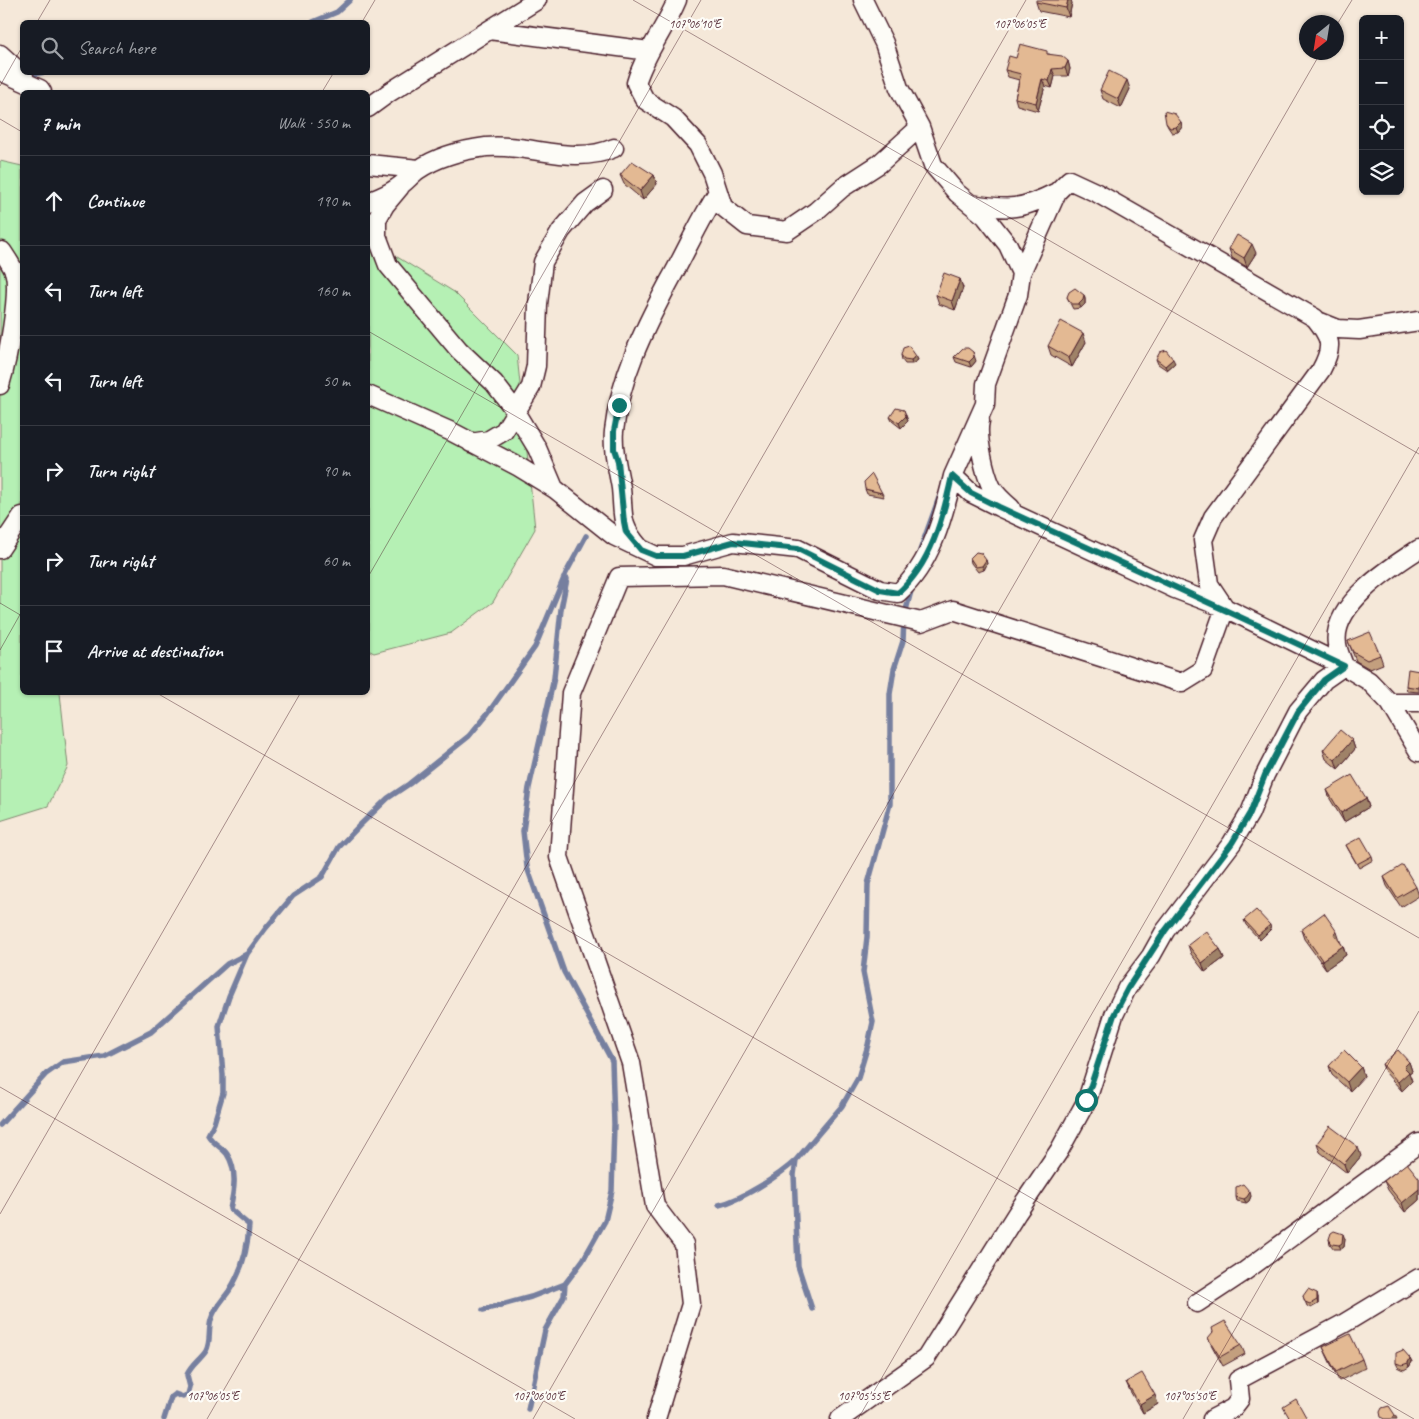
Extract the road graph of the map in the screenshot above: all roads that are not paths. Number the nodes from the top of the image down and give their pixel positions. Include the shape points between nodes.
1 (537, 0) edge
2 (677, 0) edge
3 (862, 0) edge
4 (489, 30) junction
5 (649, 51) junction
6 (0, 54) edge
7 (0, 64) edge
8 (0, 71) edge
9 (20, 72) edge
10 (24, 75) edge
11 (36, 86) edge
12 (370, 107) edge
13 (920, 127) junction
14 (614, 148) dead end
15 (370, 164) edge
16 (419, 169) junction
17 (400, 187) junction
18 (603, 190) dead end
19 (718, 192) junction
20 (1057, 192) junction
21 (370, 201) edge
22 (970, 204) junction
23 (1, 250) edge
24 (20, 258) edge
25 (1021, 273) junction
26 (1317, 321) junction
27 (1419, 321) edge
28 (0, 385) edge
29 (370, 397) edge
30 (985, 404) junction
31 (516, 413) junction
32 (471, 443) junction
33 (952, 476) junction
34 (554, 488) junction
35 (1023, 518) junction
36 (20, 519) edge
37 (1419, 548) edge
38 (0, 549) edge
39 (641, 550) junction
40 (1225, 608) junction
41 (1344, 666) junction
42 (1390, 703) junction
43 (1419, 703) edge
44 (1419, 752) edge
45 (1419, 1143) edge
46 (1419, 1278) edge
47 (1197, 1303) dead end
48 (656, 1419) edge
49 (840, 1419) edge
50 (1212, 1419) edge

1 - 4 street
2 - 5 street
3 - 13 street via 884,43 899,88
4 - 5 street
4 - 12 street
5 - 19 street via 636,83 645,100 673,118 698,145
6 - 9 street
7 - 11 street
8 - 11 street
10 - 11 street
13 - 19 street via 878,164 787,231 747,226 723,207
13 - 22 street via 933,166 956,194
14 - 16 street via 602,154 580,156 522,147 487,147 452,154
15 - 16 street
16 - 17 street
17 - 21 street
17 - 31 street via 377,219 377,236 388,265 459,350 494,383
18 - 31 street via 585,203 561,231 543,262 536,366 531,387
19 - 39 street via 650,315 622,388 614,449 626,532
20 - 22 street via 1032,205 1006,210
20 - 25 street
20 - 26 street via 1069,180 1097,192
22 - 25 street via 985,216 1008,245
23 - 24 street
23 - 28 street via 14,272 14,315
25 - 30 street via 1018,295 986,384
26 - 27 street via 1338,329 1359,330
26 - 40 street via 1329,336 1329,355 1322,370 1213,517 1203,540 1209,584
29 - 32 street
30 - 33 street
30 - 35 street via 978,424 987,475 998,497
31 - 32 street via 504,431 489,440
31 - 34 street via 537,448
32 - 34 street
33 - 35 street via 971,493
33 - 39 street via 946,506 920,570 898,593 880,590 798,549 733,542 683,556 656,556
34 - 39 street via 614,536
35 - 40 street via 1175,589
36 - 38 street
37 - 41 street via 1370,585 1344,613 1337,643
40 - 41 street
40 - 48 street via 1203,670 1182,683 953,610 921,622 723,575 619,577 571,693 559,857 631,1063 655,1206 684,1244 691,1304
41 - 42 street via 1368,681
41 - 49 street via 1324,680 1298,712 1265,775 1250,813 1232,843 1165,931 1128,988 1114,1015 1086,1100 1059,1151 926,1358
42 - 43 street
42 - 44 street
45 - 47 street
46 - 50 street via 1343,1324 1238,1380 1240,1399 1233,1408

